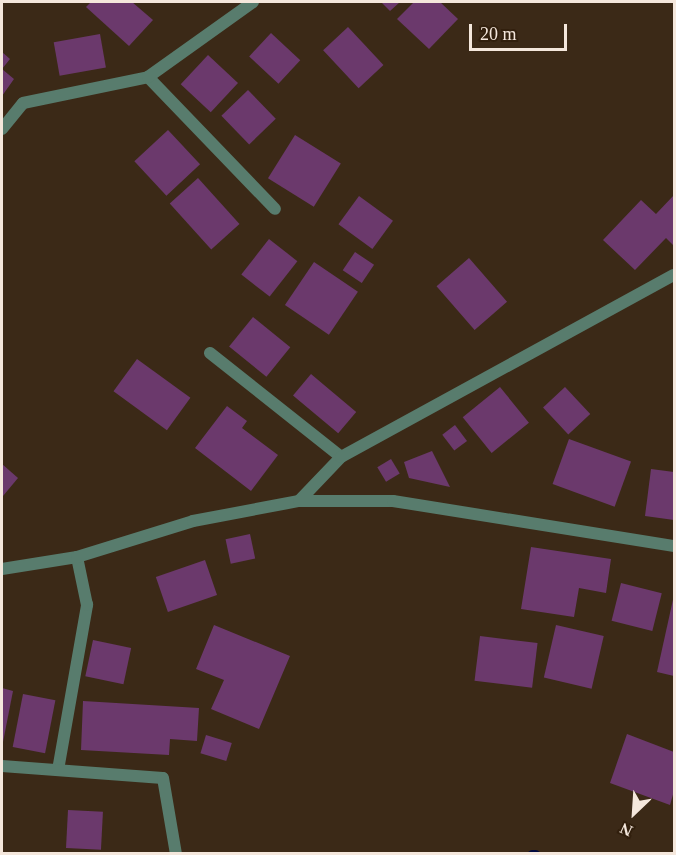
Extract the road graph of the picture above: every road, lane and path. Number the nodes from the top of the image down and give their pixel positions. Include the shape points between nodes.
1 (254, 2) edge
2 (148, 76) junction
3 (2, 129) edge
4 (275, 209) dead end
5 (675, 275) edge
6 (210, 353) dead end
7 (341, 457) junction
8 (299, 501) junction
9 (675, 546) edge
10 (76, 557) junction
11 (2, 569) edge
12 (2, 766) edge
13 (58, 770) junction
14 (176, 854) edge

1 - 2 street
2 - 3 street via 23,103
2 - 4 street
5 - 7 street
6 - 7 street
7 - 8 street
8 - 9 street via 393,501
8 - 10 street via 193,521
10 - 11 street
10 - 13 street via 87,605
12 - 13 street
13 - 14 street via 163,778

